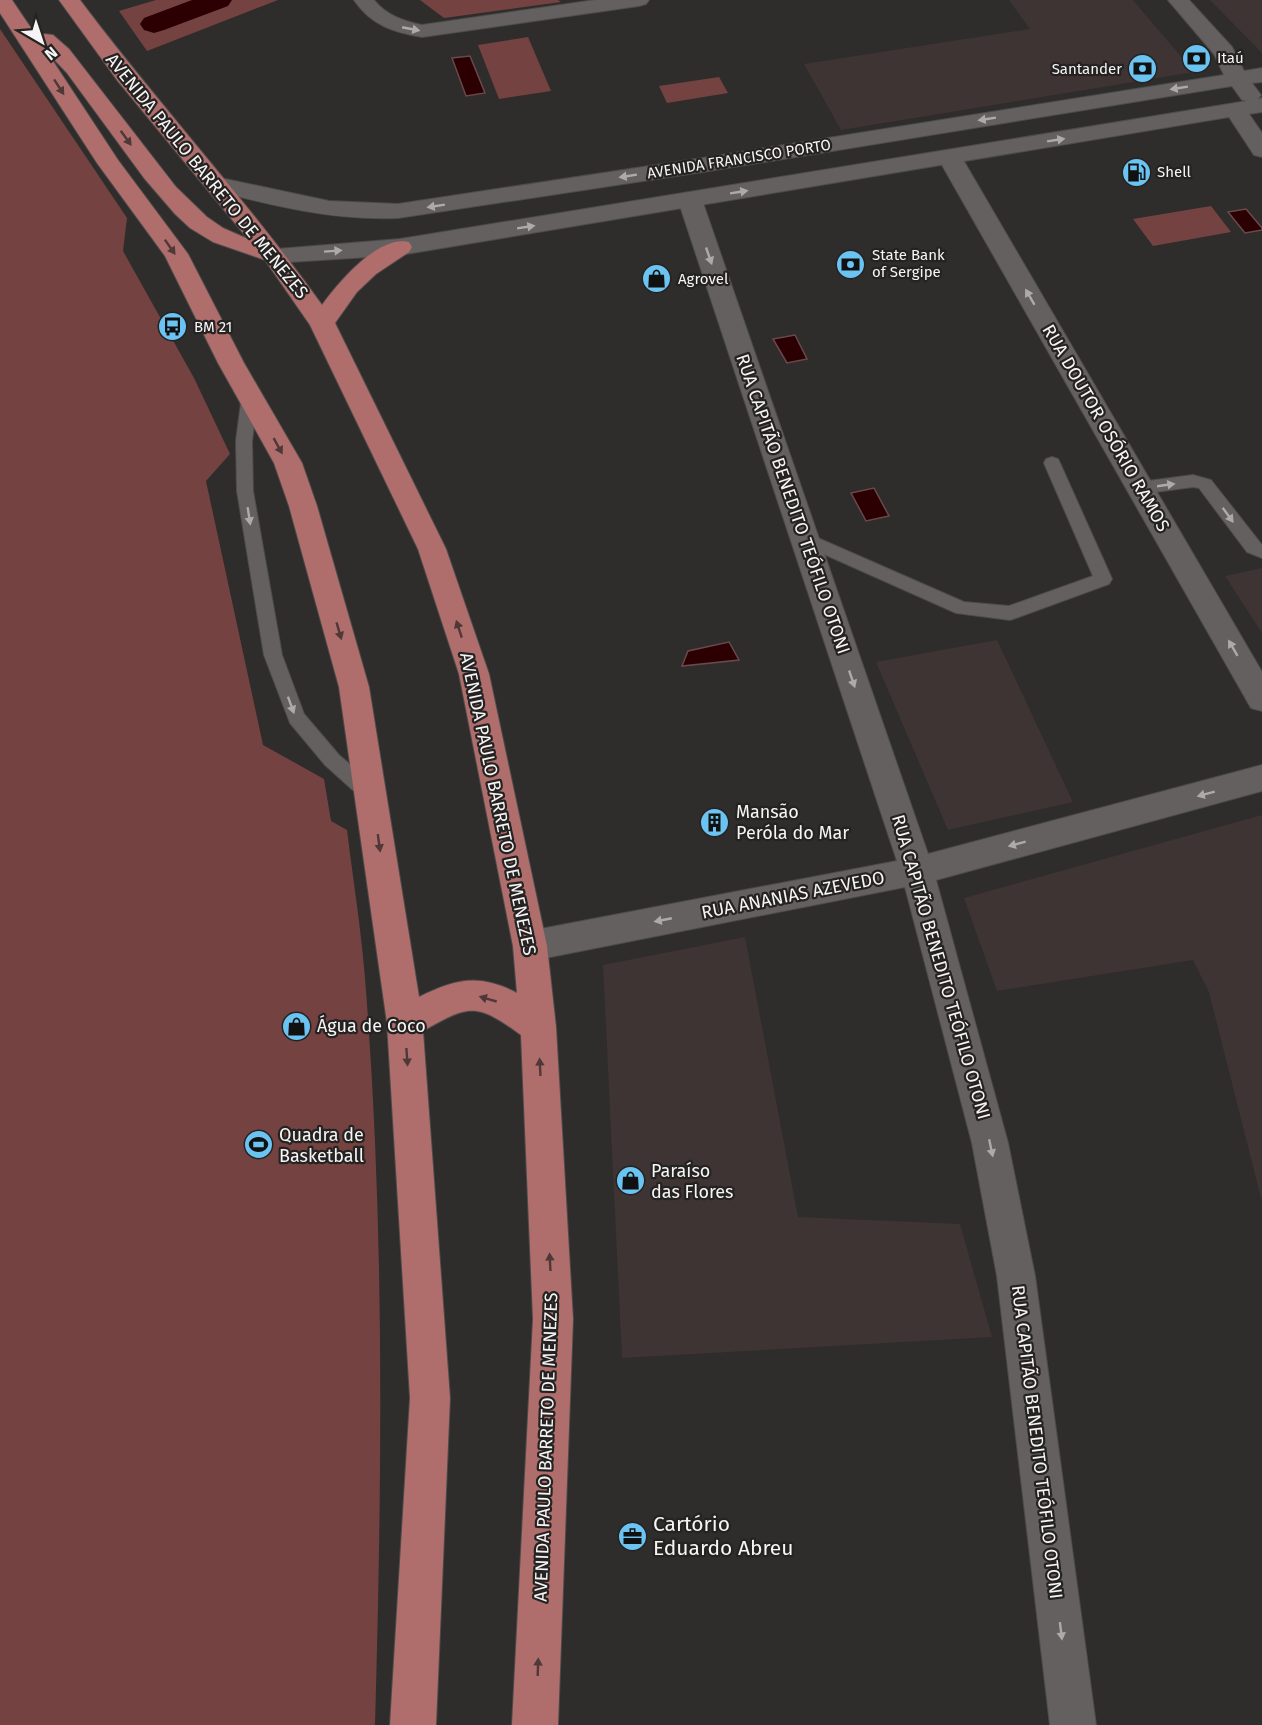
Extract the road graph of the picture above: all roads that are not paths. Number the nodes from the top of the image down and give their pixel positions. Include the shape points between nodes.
1 (2, 0) edge
2 (69, 0) edge
3 (364, 0) edge
4 (639, 0) edge
5 (1178, 0) edge
6 (16, 20) junction
7 (1262, 75) edge
8 (1237, 79) junction
9 (1261, 107) edge
10 (1236, 111) junction
11 (1262, 150) edge
12 (950, 158) junction
13 (216, 184) junction
14 (690, 200) junction
15 (400, 247) junction
16 (274, 255) junction
17 (322, 323) junction
18 (250, 395) junction
19 (1052, 462) dead end
20 (1140, 488) junction
21 (805, 539) junction
22 (1262, 552) edge
23 (1262, 699) edge
24 (1262, 778) edge
25 (372, 795) junction
26 (917, 872) junction
27 (530, 946) junction
28 (405, 1023) junction
29 (538, 1027) junction
30 (413, 1725) edge
31 (535, 1725) edge
32 (1073, 1725) edge

1 - 6 main road
2 - 13 main road, AVENIDA PAULO BARRETO DE MENEZES via 125,75
3 -> 4 street via 373,14 422,31
5 - 8 street via 1224,52
6 -> 16 main road via 55,47 73,66 190,217 235,243
6 -> 18 main road via 109,163 176,254
7 - 8 street, AVENIDA FRANCISCO PORTO
8 - 9 street
8 - 10 street
8 -> 13 street, AVENIDA FRANCISCO PORTO via 398,211 329,209
9 - 10 street, AVENIDA FRANCISCO PORTO
10 - 11 street
12 -> 10 street, AVENIDA FRANCISCO PORTO
14 -> 12 street, AVENIDA FRANCISCO PORTO
20 -> 12 street, RUA DOUTOR OSÓRIO RAMOS
13 - 16 main road, AVENIDA PAULO BARRETO DE MENEZES
15 -> 14 street, AVENIDA FRANCISCO PORTO
14 -> 21 street, RUA CAPITÃO BENEDITO TEÓFILO OTONI
16 -> 15 street, AVENIDA FRANCISCO PORTO
15 - 17 main road via 348,286
16 - 17 main road, AVENIDA PAULO BARRETO DE MENEZES
27 -> 17 main road, AVENIDA PAULO BARRETO DE MENEZES via 474,674 436,561
18 -> 25 main road via 288,463 303,506 354,687
18 -> 25 lane via 244,441 245,491 273,655 296,718 332,760
19 - 21 lane via 1103,579 1010,614 962,608
20 -> 22 lane via 1193,481 1205,484 1253,548
23 -> 20 street, RUA DOUTOR OSÓRIO RAMOS
21 -> 26 street, RUA CAPITÃO BENEDITO TEÓFILO OTONI
24 -> 26 street, RUA ANANIAS AZEVEDO
25 -> 28 main road
26 -> 27 street, RUA ANANIAS AZEVEDO
26 -> 32 street, RUA CAPITÃO BENEDITO TEÓFILO OTONI via 990,1143 1016,1276
27 - 29 main road, AVENIDA PAULO BARRETO DE MENEZES
29 -> 28 main road via 483,996 462,997
28 -> 30 main road via 430,1398
31 -> 29 main road, AVENIDA PAULO BARRETO DE MENEZES via 553,1319

